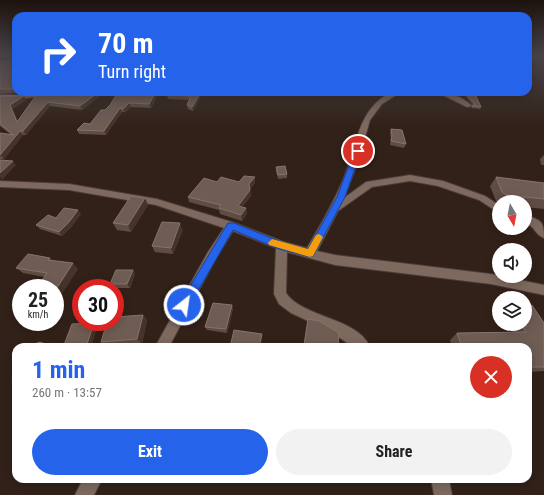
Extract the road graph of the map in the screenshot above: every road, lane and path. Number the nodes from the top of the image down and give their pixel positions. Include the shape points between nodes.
1 (29, 96) edge
2 (391, 96) edge
3 (450, 96) edge
4 (0, 97) edge
5 (469, 106) dead end
6 (0, 184) edge
7 (492, 205) edge
8 (333, 211) junction
9 (532, 221) edge
10 (231, 226) junction
11 (544, 234) edge
12 (282, 246) junction
13 (310, 254) junction
14 (544, 290) edge
15 (164, 343) edge
16 (358, 343) edge
17 (91, 483) edge
18 (441, 483) edge
19 (84, 495) edge
20 (443, 495) edge

1 - 4 street
2 - 8 street via 375,108 366,120 353,166
3 - 5 street
6 - 10 street via 69,187 157,202
7 - 8 street via 482,198 440,183 410,178 369,184
8 - 13 street
9 - 11 street
10 - 12 street
10 - 15 street via 208,262
12 - 13 street
12 - 16 street via 280,294 283,300 292,307 331,325
13 - 14 street via 335,260 491,279
17 - 19 street
18 - 20 street

